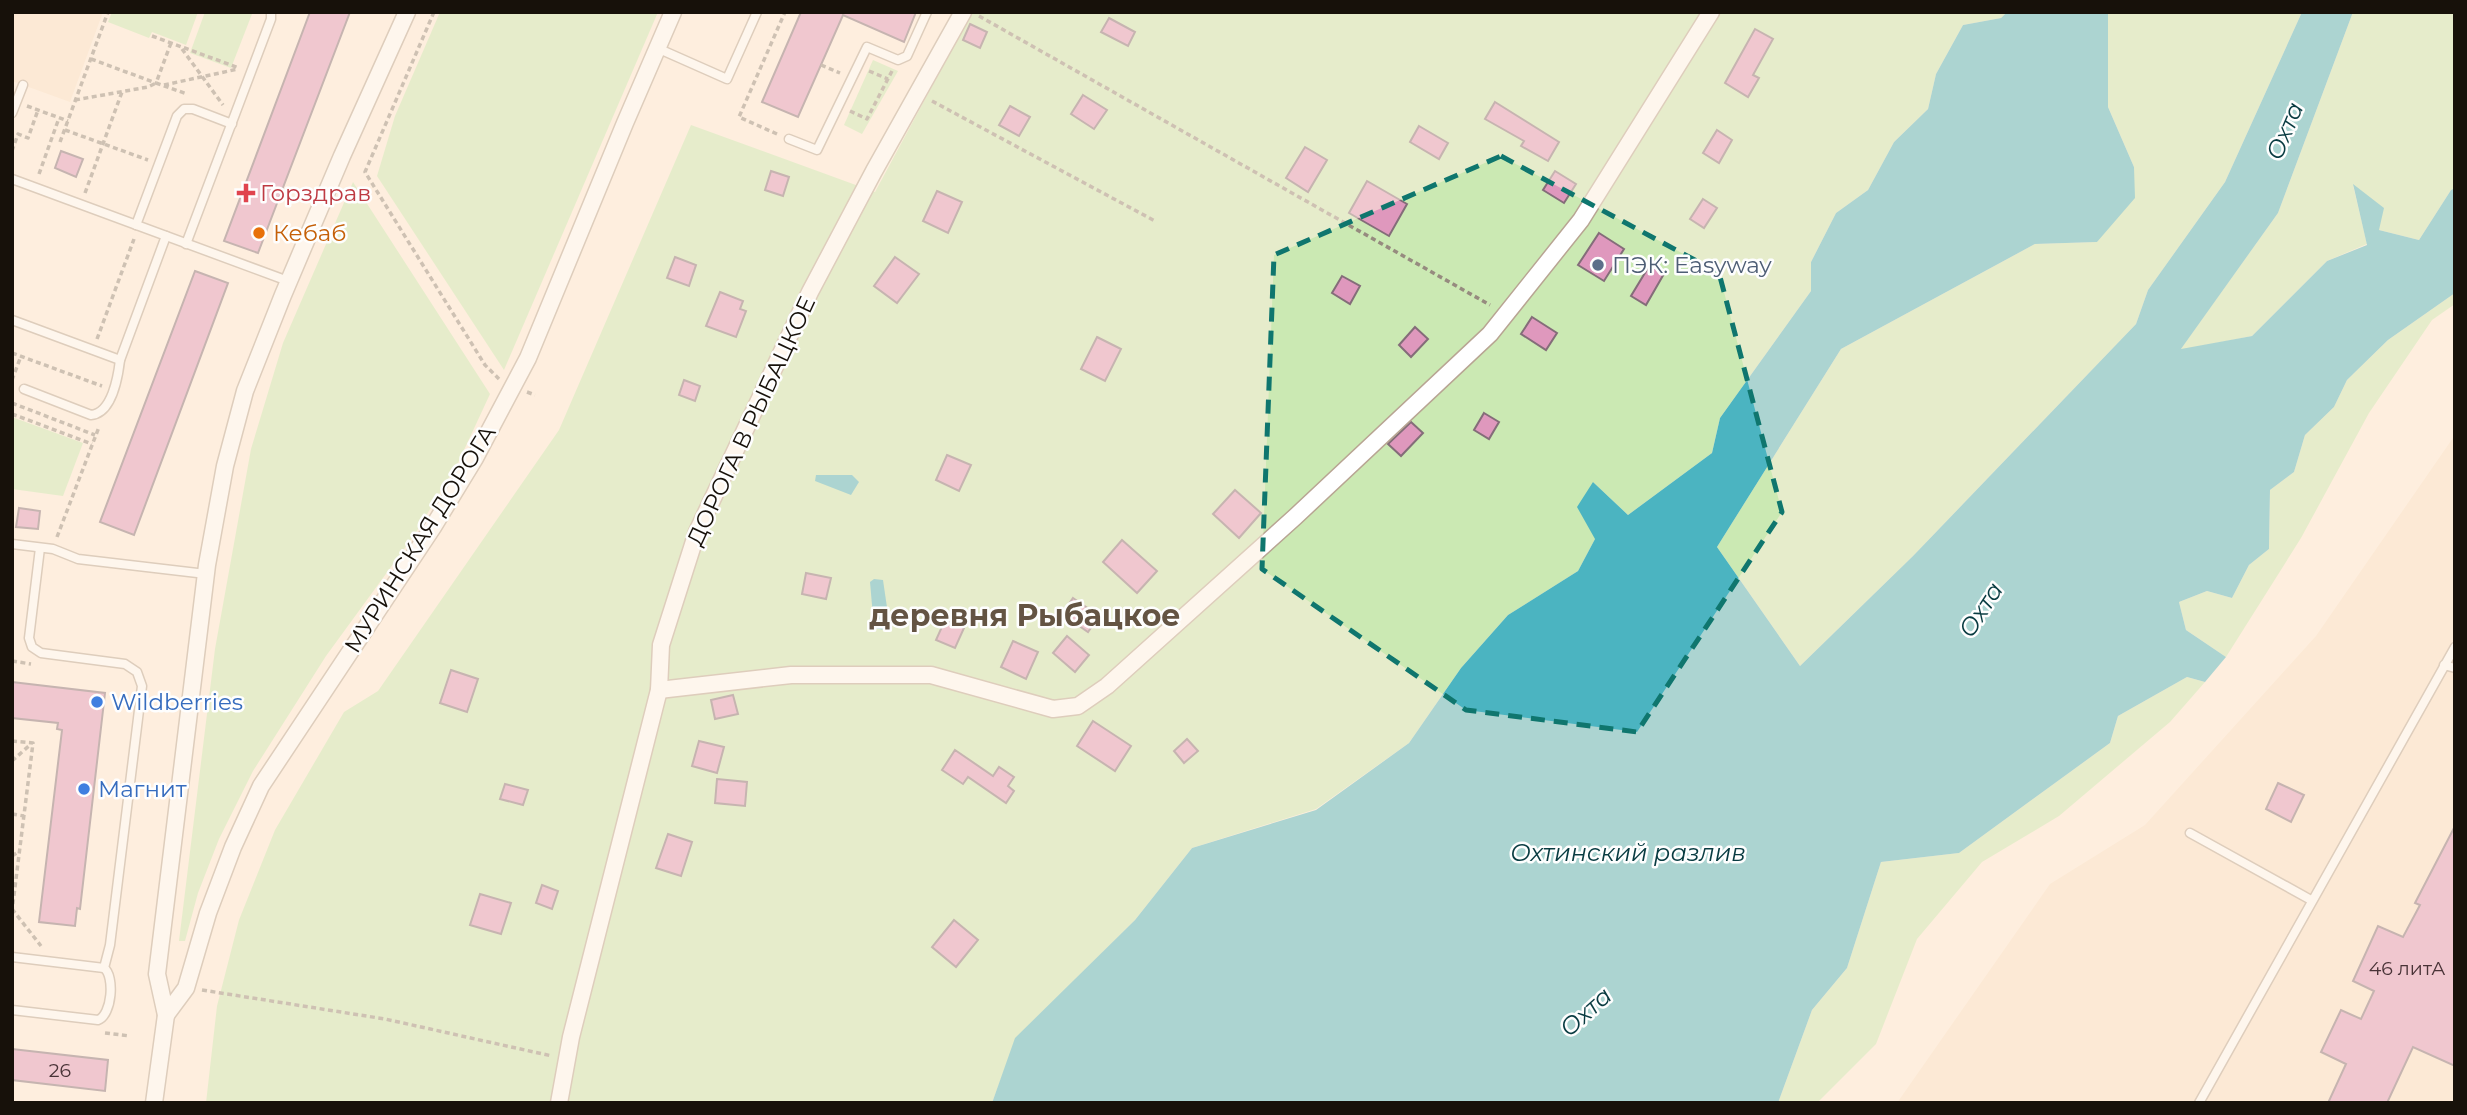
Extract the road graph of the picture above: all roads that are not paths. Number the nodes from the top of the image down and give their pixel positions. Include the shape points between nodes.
1 (271, 12) edge
2 (407, 12) edge
3 (673, 12) edge
4 (757, 12) edge
5 (926, 12) edge
6 (963, 12) edge
7 (1711, 12) edge
8 (657, 48) junction
9 (23, 85) dead end
10 (12, 113) edge
11 (232, 124) junction
12 (789, 139) road end
13 (12, 179) edge
14 (136, 225) junction
15 (166, 236) junction
16 (186, 244) junction
17 (289, 282) junction
18 (12, 320) edge
19 (120, 360) junction
20 (24, 389) dead end
21 (12, 544) edge
22 (40, 548) junction
23 (206, 575) junction
24 (2455, 647) edge
25 (2444, 665) junction
26 (2455, 668) edge
27 (659, 690) junction
28 (2190, 833) dead end
29 (2311, 900) junction
30 (12, 957) edge
31 (104, 968) junction
32 (12, 1010) edge
33 (166, 1015) junction
34 (154, 1103) edge
35 (559, 1103) edge
36 (2199, 1103) edge

1 - 11 lane
2 - 17 street, МУРИНСКАЯ ДОРОГА
3 - 8 street, МУРИНСКАЯ ДОРОГА
4 - 8 lane via 727,79
5 - 12 lane via 907,56 898,60 867,47 817,150
6 - 27 street, ДОРОГА В РЫБАЦКОЕ via 810,292 696,533 661,645
7 - 27 street via 1581,220 1490,334 1295,517 1107,686 1078,706 1053,709 930,675 791,674
8 - 33 street, МУРИНСКАЯ ДОРОГА via 514,386 433,527 261,786 208,913 186,988
9 - 10 lane
11 - 14 lane via 193,109 184,109 177,116
11 - 16 lane
13 - 14 lane
14 - 15 lane
15 - 16 lane
15 - 19 lane
16 - 17 lane
17 - 23 street, МУРИНСКАЯ ДОРОГА via 245,391 225,466
18 - 19 lane
19 - 20 lane via 118,375 99,414
21 - 22 lane
22 - 23 lane via 78,559
22 - 31 lane via 29,638 32,647 41,653 125,664 137,672 142,686
23 - 33 street, МУРИНСКАЯ ДОРОГА via 158,974
24 - 25 lane
25 - 26 lane
25 - 29 lane
27 - 35 street, ДОРОГА В РЫБАЦКОЕ
28 - 29 lane
29 - 36 lane
30 - 31 lane
31 - 32 lane via 111,979 104,1018
33 - 34 street, МУРИНСКАЯ ДОРОГА

